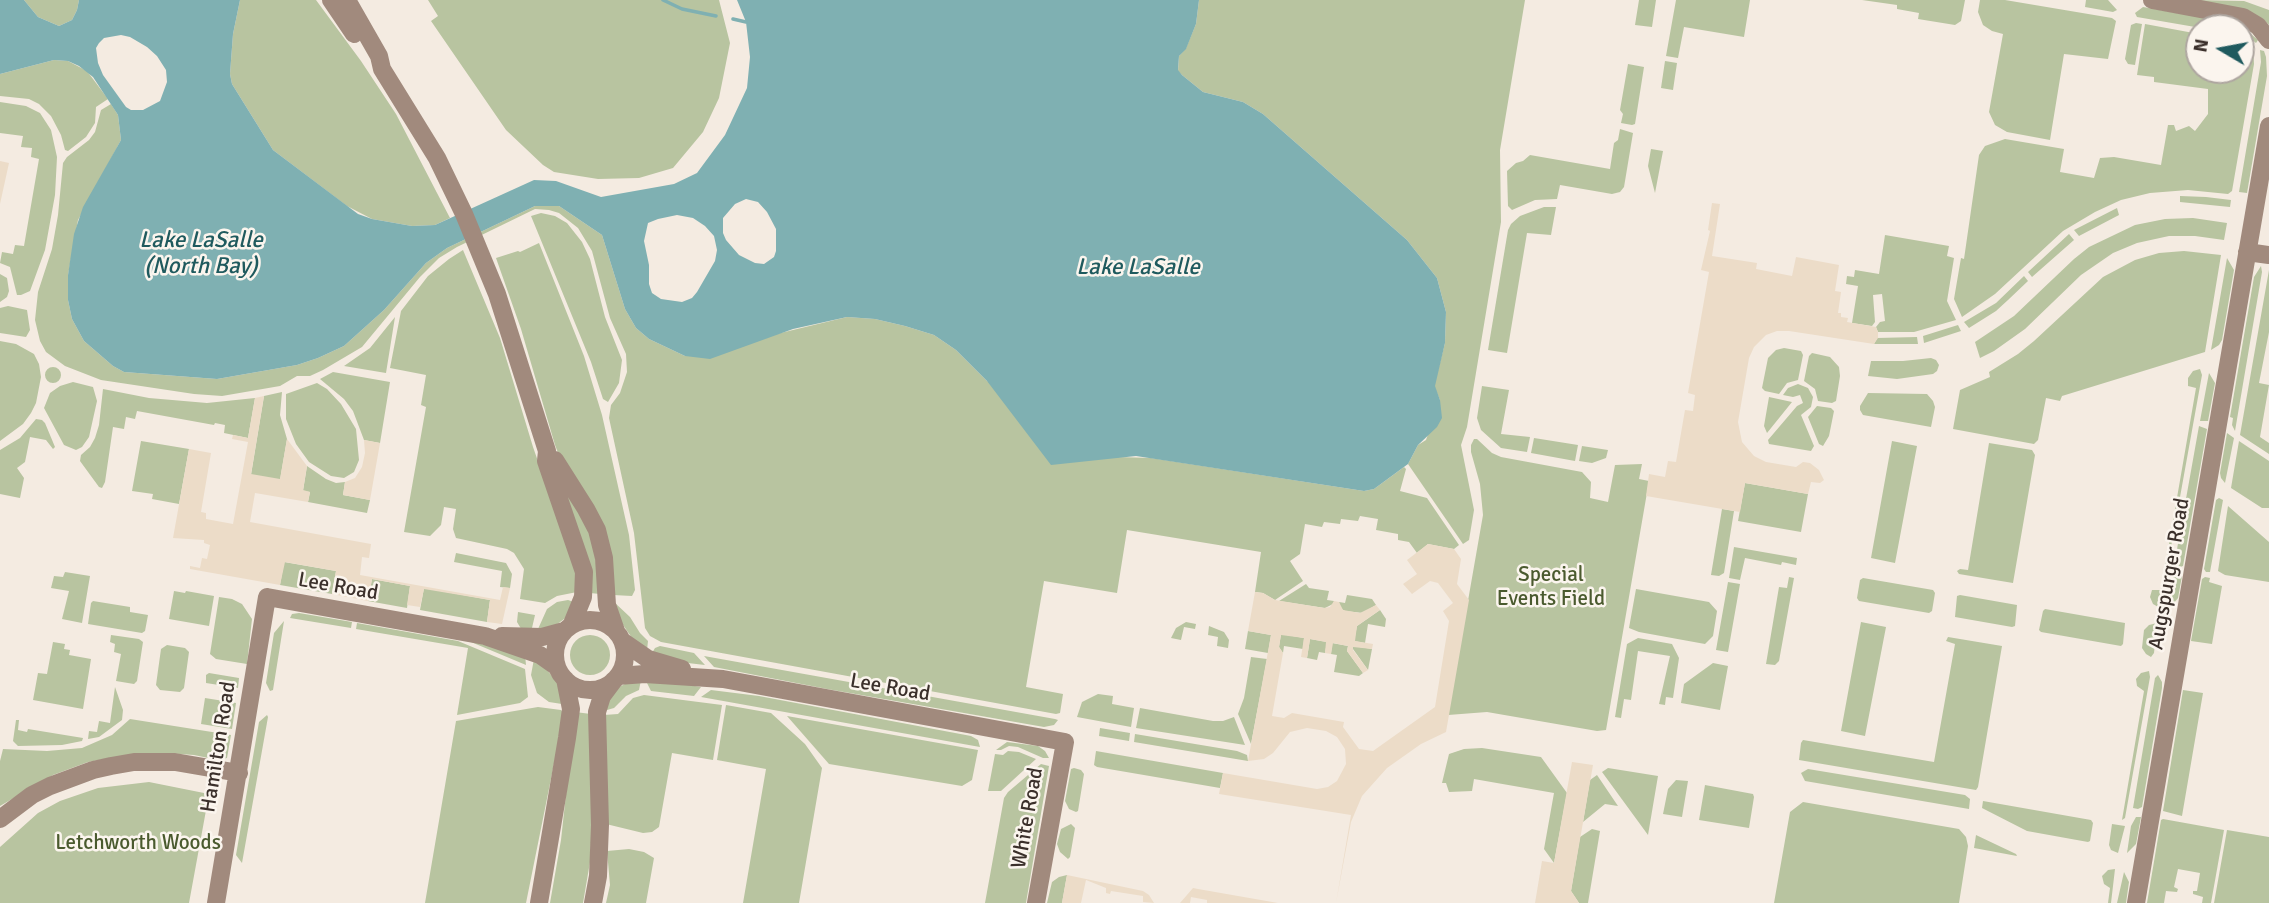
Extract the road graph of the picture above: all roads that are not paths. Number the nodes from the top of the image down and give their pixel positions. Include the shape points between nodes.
1 (331, 0) edge
2 (347, 0) edge
3 (2152, 0) edge
4 (2269, 40) edge
5 (382, 69) junction
6 (2269, 126) edge
7 (2261, 220) edge
8 (2247, 252) junction
9 (2269, 255) edge
10 (547, 451) junction
11 (267, 597) joint
12 (568, 627) junction
13 (485, 636) junction
14 (619, 636) junction
15 (561, 673) junction
16 (616, 678) junction
17 (708, 678) junction
18 (1065, 741) joint
19 (239, 773) junction
20 (0, 819) edge
21 (216, 903) edge
22 (539, 903) edge
23 (593, 903) edge
24 (1037, 903) edge
25 (2136, 903) edge

1 - 5 street
2 - 5 street
3 - 4 street via 2243,17
5 - 10 street via 450,184 486,266
6 - 7 street, Augspurger Road
7 - 8 street, Augspurger Road
8 - 9 street
8 - 25 street, Augspurger Road
10 - 12 street via 546,460 585,580 583,597
10 - 14 street via 597,530 607,605
11 - 13 street, Lee Road
11 - 19 street, Hamilton Road
12 - 13 street, Lee Road via 542,636
12 - 14 street via 595,620
12 - 15 street via 555,648
13 - 15 street, Lee Road via 540,655
14 - 16 street via 624,659
14 - 17 street, Lee Road via 648,659
15 - 16 street via 586,690 604,687
15 - 22 street via 570,709
16 - 17 street, Lee Road via 645,674
16 - 23 street via 597,712 600,825
17 - 18 street, Lee Road
18 - 24 street, White Road
19 - 20 street via 175,762 111,765 50,786
19 - 21 street, Hamilton Road

